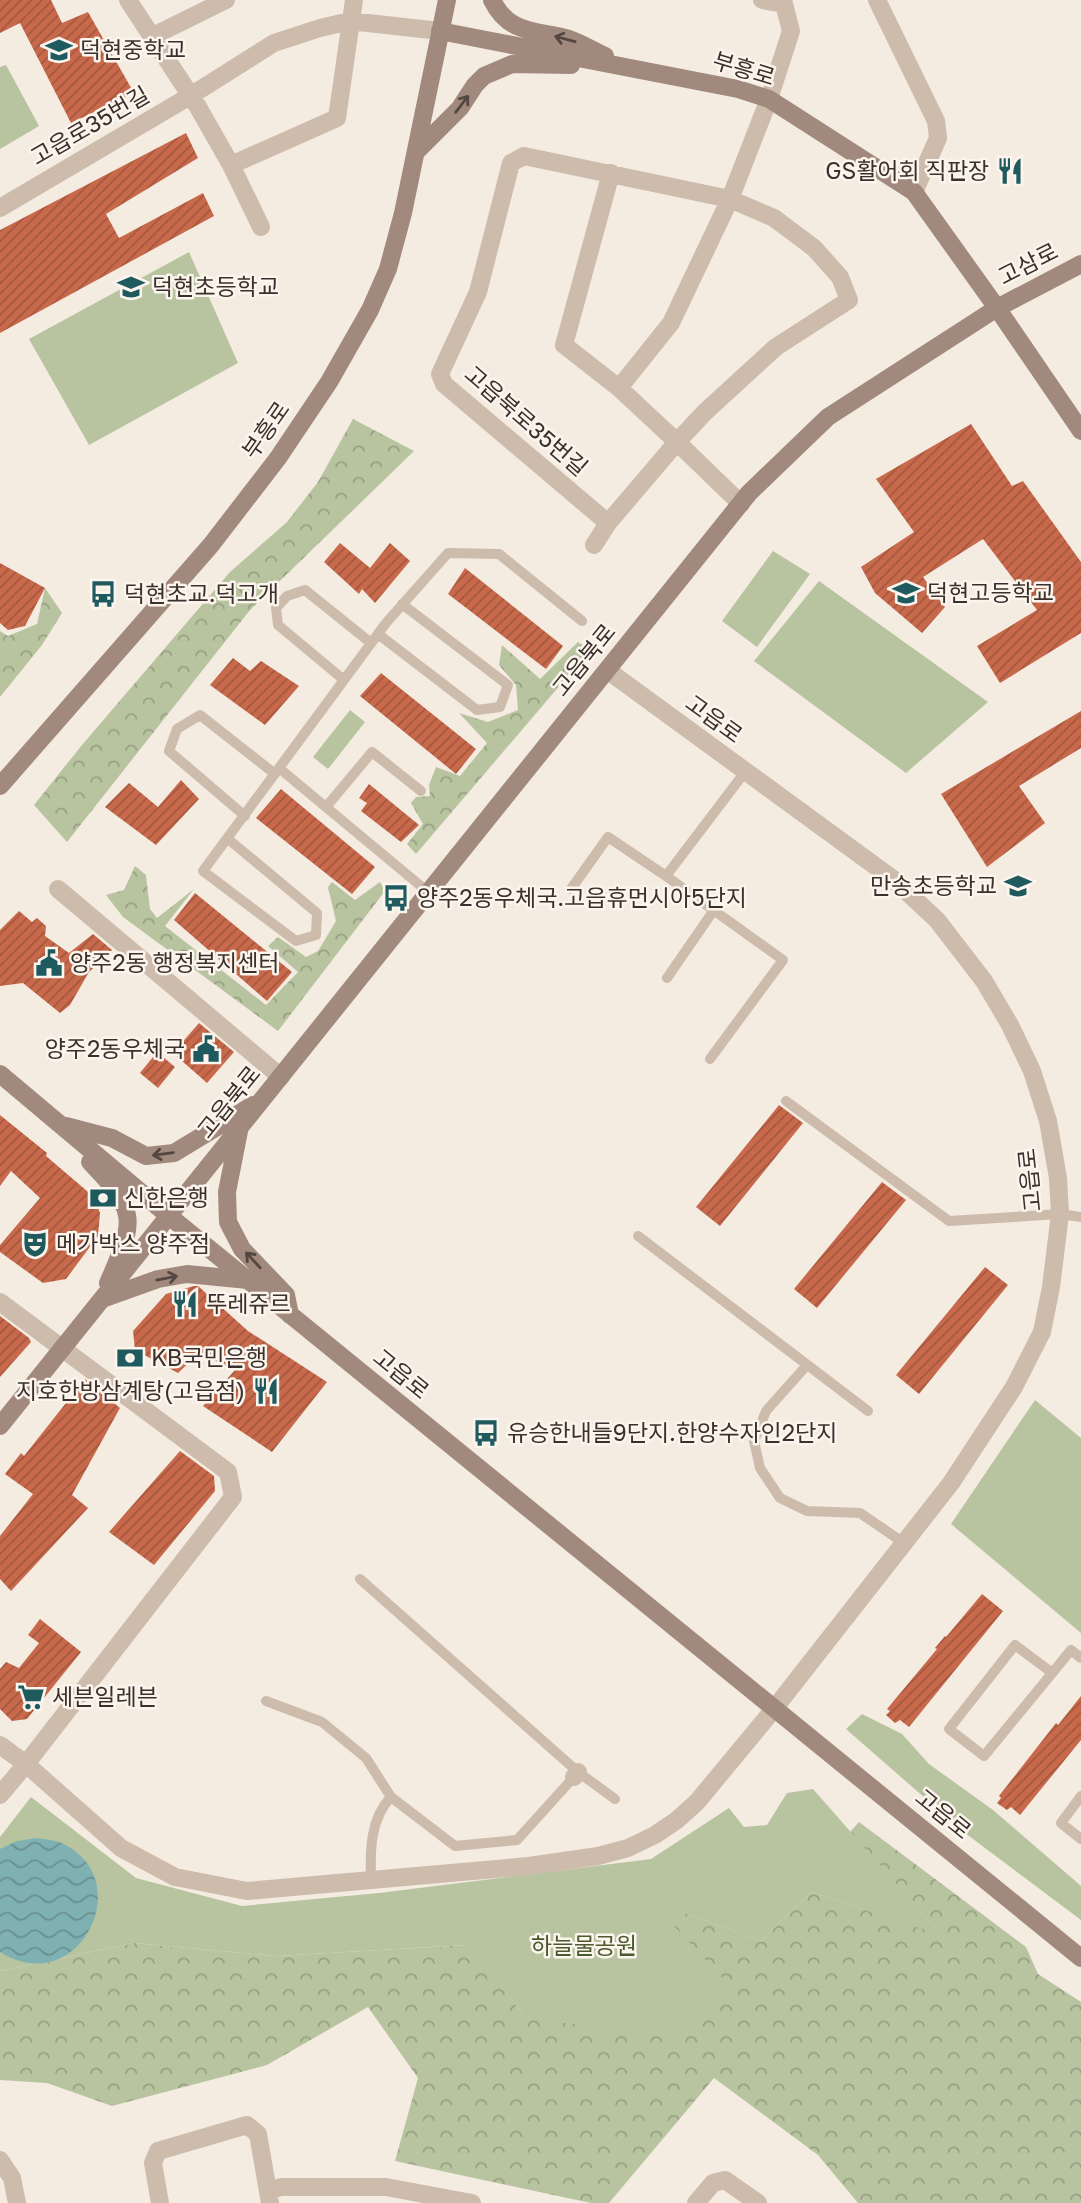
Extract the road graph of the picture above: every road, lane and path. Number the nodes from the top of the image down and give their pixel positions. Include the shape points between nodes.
1 (128, 0) edge
2 (226, 0) edge
3 (354, 0) edge
4 (447, 0) edge
5 (492, 0) edge
6 (763, 0) edge
7 (877, 0) edge
8 (784, 2) edge
9 (350, 21) junction
10 (439, 31) junction
11 (153, 36) junction
12 (627, 67) junction
13 (190, 96) junction
14 (769, 99) junction
15 (415, 154) junction
16 (231, 165) junction
17 (611, 173) junction
18 (914, 192) junction
19 (730, 199) junction
20 (0, 208) edge
21 (261, 227) dead end
22 (1081, 264) edge
23 (997, 308) junction
24 (619, 388) junction
25 (1081, 431) edge
26 (677, 442) junction
27 (741, 504) junction
28 (608, 523) junction
29 (594, 545) dead end
30 (402, 604) junction
31 (582, 621) dead end
32 (374, 639) junction
33 (607, 670) junction
34 (344, 681) junction
35 (277, 771) junction
36 (745, 772) junction
37 (0, 786) edge
38 (421, 791) dead end
39 (326, 807) junction
40 (244, 816) junction
41 (228, 839) junction
42 (666, 876) junction
43 (58, 889) dead end
44 (571, 889) dead end
45 (428, 892) junction
46 (714, 910) junction
47 (667, 978) dead end
48 (710, 1059) dead end
49 (0, 1074) edge
50 (281, 1077) junction
51 (265, 1097) junction
52 (786, 1101) dead end
53 (44, 1111) junction
54 (60, 1124) junction
55 (240, 1128) junction
56 (1060, 1214) junction
57 (169, 1216) junction
58 (1081, 1217) edge
59 (638, 1236) dead end
60 (248, 1280) junction
61 (102, 1299) junction
62 (0, 1301) edge
63 (290, 1315) junction
64 (62, 1349) junction
65 (807, 1365) junction
66 (868, 1411) dead end
67 (0, 1426) edge
68 (904, 1543) junction
69 (360, 1579) dead end
70 (1081, 1658) edge
71 (1051, 1672) junction
72 (266, 1701) dead end
73 (774, 1709) junction
74 (0, 1745) edge
75 (26, 1764) junction
76 (576, 1774) junction
77 (0, 1795) edge
78 (1081, 1796) edge
79 (391, 1797) junction
80 (615, 1799) dead end
81 (1081, 1839) edge
82 (371, 1879) junction
83 (1081, 1958) edge
84 (0, 2160) edge
85 (269, 2197) edge
86 (17, 2203) edge
87 (160, 2203) edge
88 (472, 2203) edge
89 (696, 2203) edge
90 (758, 2203) edge

1 - 11 street
2 - 11 street
3 - 9 street
4 - 10 street, 부흥로
12 -> 5 street via 571,40 513,25
6 - 8 street
7 - 18 street via 936,121 938,138
8 - 14 street via 791,32
9 - 10 street, 고읍로35번길
9 - 13 street, 고읍로35번길 via 274,43
9 - 16 street via 337,118
10 - 12 street, 부흥로
10 - 15 street, 부흥로
11 - 13 street
12 - 14 street, 부흥로
15 -> 12 street via 484,76 512,64
13 - 16 street
13 - 20 street, 고읍로35번길
14 - 18 street, 부흥로
14 - 19 street
15 - 37 street, 부흥로 via 388,270 329,382 211,545
16 - 21 street
17 - 19 street, 고읍북로35번길
17 - 24 street via 564,345
17 - 28 street, 고읍북로35번길 via 524,156 511,163 478,292 440,374 444,384
18 - 23 street, 부흥로
19 - 24 street via 671,323
19 - 26 street, 고읍북로35번길 via 774,218 814,247 840,277 849,300 776,348
22 - 23 street, 고삼로
23 - 25 street
23 - 27 street, 고읍북로 via 828,417
24 - 26 street
26 - 27 street
26 - 28 street, 고읍북로35번길
27 - 33 street, 고읍북로
28 - 29 street, 고읍북로35번길
30 - 31 lane via 448,553 499,554
30 - 32 lane
30 - 32 lane via 508,685 500,707 477,710
32 - 34 lane
32 - 34 lane via 305,590 287,596 276,608 278,625
33 - 36 street, 고읍로
33 - 45 street, 고읍북로
34 - 35 lane
35 - 39 lane
35 - 40 lane
35 - 40 lane via 200,715 177,729 169,751
36 - 42 lane
36 - 56 street, 고읍로 via 893,879 937,920 984,981 1032,1070 1048,1121
38 - 39 lane via 372,752
39 - 45 lane
40 - 41 lane
41 - 41 lane via 203,872 296,942 316,935 317,913
42 - 44 lane via 608,837
42 - 46 lane
43 - 50 street
45 - 50 street, 고읍북로
46 - 47 lane
46 - 48 lane via 783,960
49 - 53 street, 고읍로
50 - 51 street, 고읍북로
51 -> 54 street via 174,1153 146,1156 112,1138
51 - 55 street, 고읍북로
52 - 56 lane via 950,1222
53 - 54 street, 고읍로
53 - 61 street via 113,1187 127,1215 125,1242
54 - 57 street, 고읍로
55 - 57 street, 고읍북로
63 -> 55 street via 286,1295 243,1249 228,1222 227,1192
56 - 58 lane
56 - 68 street, 고읍로 via 1042,1332 1014,1387 951,1483
57 - 60 street, 고읍로
57 - 61 street, 고읍북로
59 - 65 lane
61 -> 60 street via 187,1274
60 - 63 street, 고읍로
61 - 64 street, 고읍북로
62 - 64 street
63 - 73 street, 고읍로
64 - 67 street, 고읍북로
64 - 75 street via 228,1472 233,1497
65 - 66 lane
65 - 68 lane via 766,1411 754,1441 760,1468 780,1498 807,1511 860,1513
68 - 73 street, 고읍로
69 - 76 lane
70 - 71 lane via 1071,1650
71 - 71 lane via 984,1756 949,1729 1015,1645
72 - 79 lane via 323,1722 366,1758
73 - 82 street, 고읍로 via 697,1802 655,1835 628,1848 529,1866
73 - 83 street, 고읍로
74 - 75 street, 고읍로
75 - 77 street
75 - 82 street, 고읍로 via 121,1848 175,1877 247,1891
76 - 79 lane via 517,1840 455,1846
76 - 80 lane
78 - 81 lane via 1061,1823
79 - 82 lane via 383,1806 370,1843
84 - 86 street via 12,2178
85 - 87 street via 258,2134 247,2124 158,2151 153,2163
85 - 88 street via 281,2187 386,2187
89 - 90 street via 713,2183 725,2180

